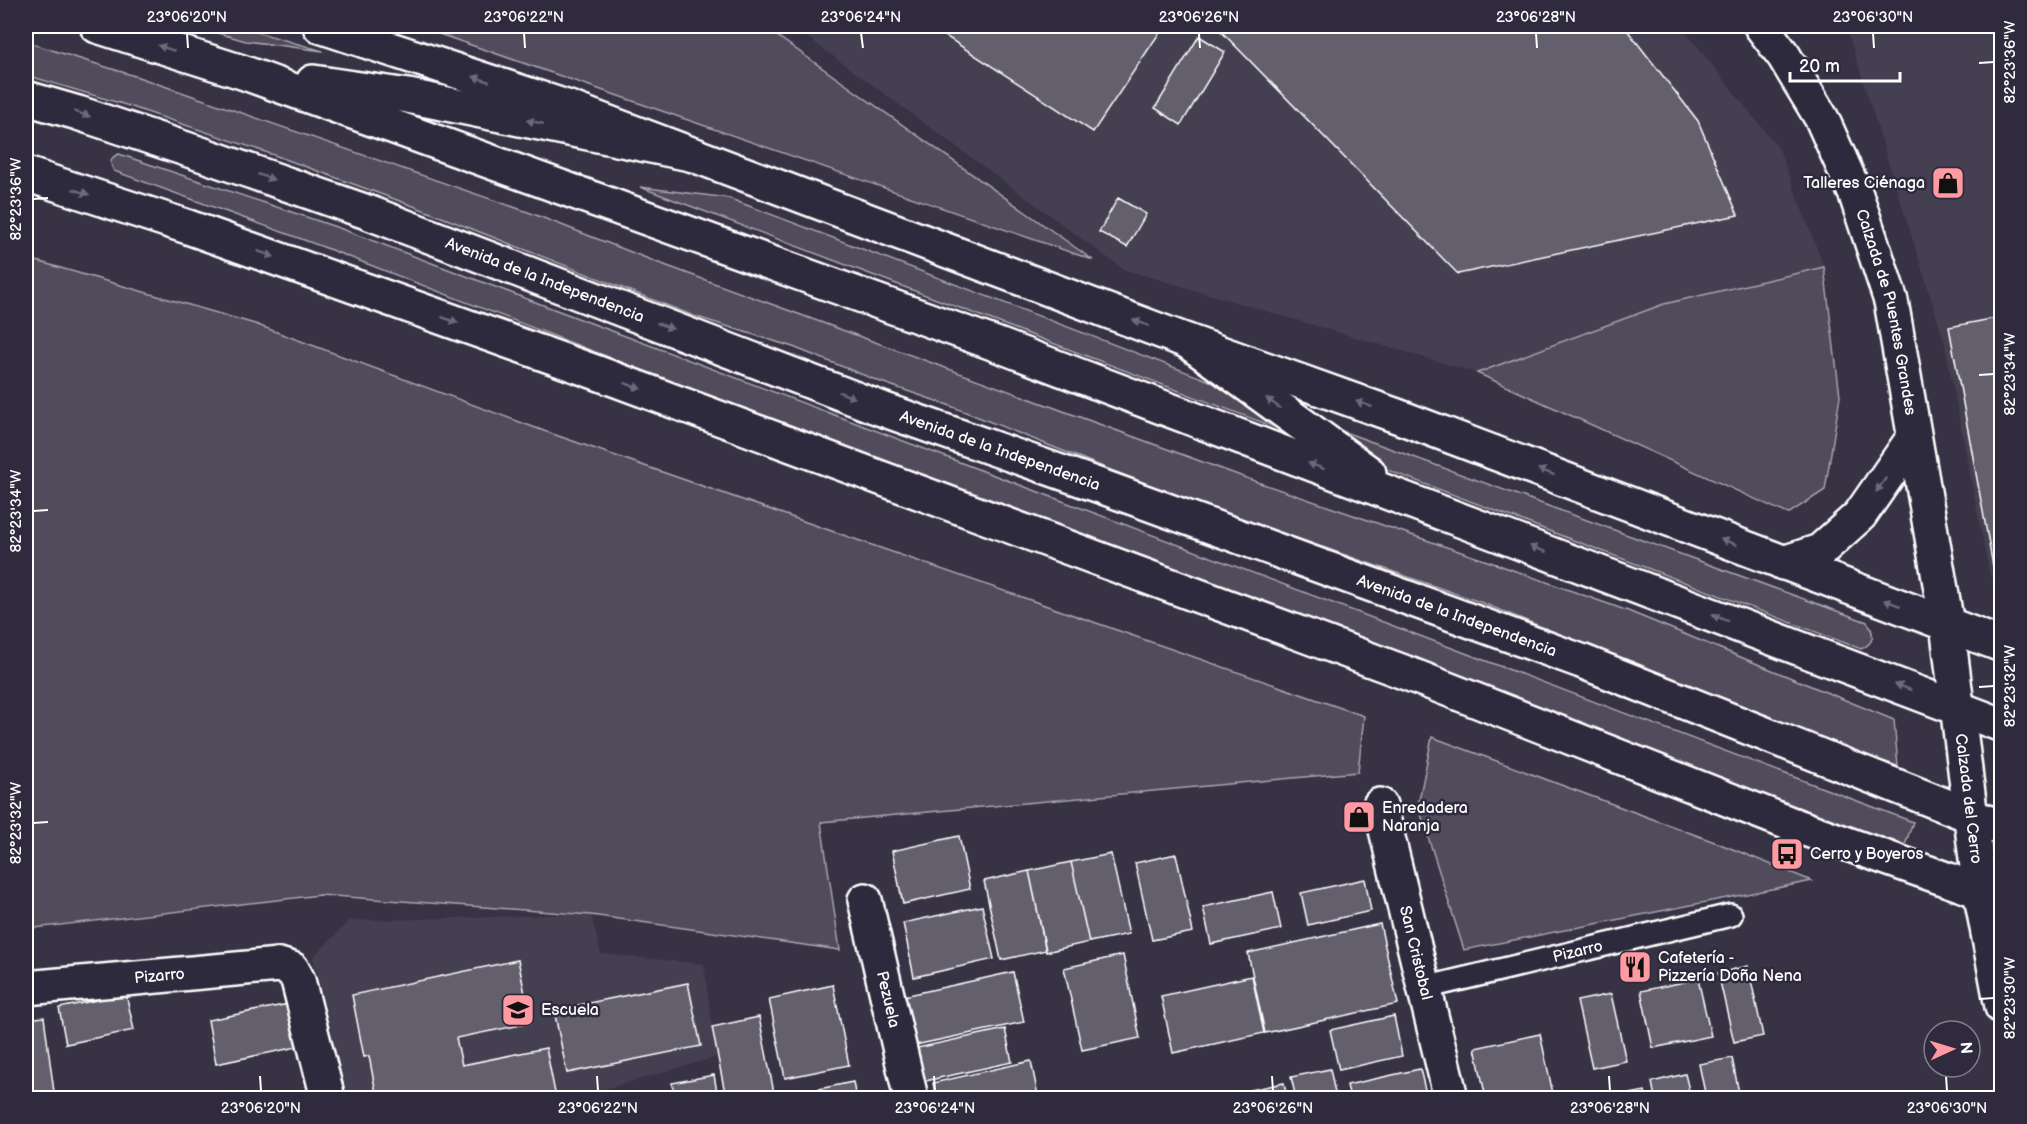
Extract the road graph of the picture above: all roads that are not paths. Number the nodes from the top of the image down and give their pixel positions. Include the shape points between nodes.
1 (97, 26) edge
2 (320, 26) edge
3 (1761, 26) edge
4 (242, 72) junction
5 (26, 98) edge
6 (695, 155) junction
7 (26, 174) edge
8 (1187, 341) junction
9 (1914, 437) junction
10 (1405, 499) junction
11 (1783, 563) junction
12 (1947, 624) junction
13 (2001, 645) edge
14 (1957, 708) junction
15 (2001, 725) edge
16 (1380, 805) dead end
17 (1970, 816) junction
18 (2001, 828) edge
19 (1991, 895) edge
20 (865, 900) dead end
21 (1731, 915) dead end
22 (26, 988) edge
23 (1424, 988) junction
24 (2001, 1007) edge
25 (328, 1098) edge
26 (911, 1098) edge
27 (1451, 1098) edge

4 -> 1 main road
6 -> 2 main road via 569,108
3 - 9 main road, Calzada de Puentes Grandes via 1822,118 1856,195 1890,301
6 -> 4 main road via 408,96
10 -> 4 main road via 990,342
5 -> 17 main road, Avenida de la Independencia via 367,212 882,409 1581,661
8 -> 6 main road
7 -> 19 main road via 188,227 605,375 1398,670 1791,824
10 -> 8 main road
11 -> 8 main road via 1397,416
9 -> 11 main road via 1860,514 1820,551
9 - 12 main road, Calzada de Puentes Grandes
14 -> 10 main road
12 -> 11 main road
12 - 13 main road
12 - 14 main road, Calzada del Cerro
14 - 15 main road
14 - 17 main road, Calzada del Cerro
16 - 23 main road, San Cristobal
17 - 18 main road, Avenida de la Independencia
17 - 19 main road, Calzada del Cerro
19 - 24 main road, Calzada del Cerro
20 - 26 main road, Pezuela
21 - 23 lane, Pizarro
22 - 25 main road, Pizarro via 279,965 292,969
23 - 27 main road, San Cristobal

